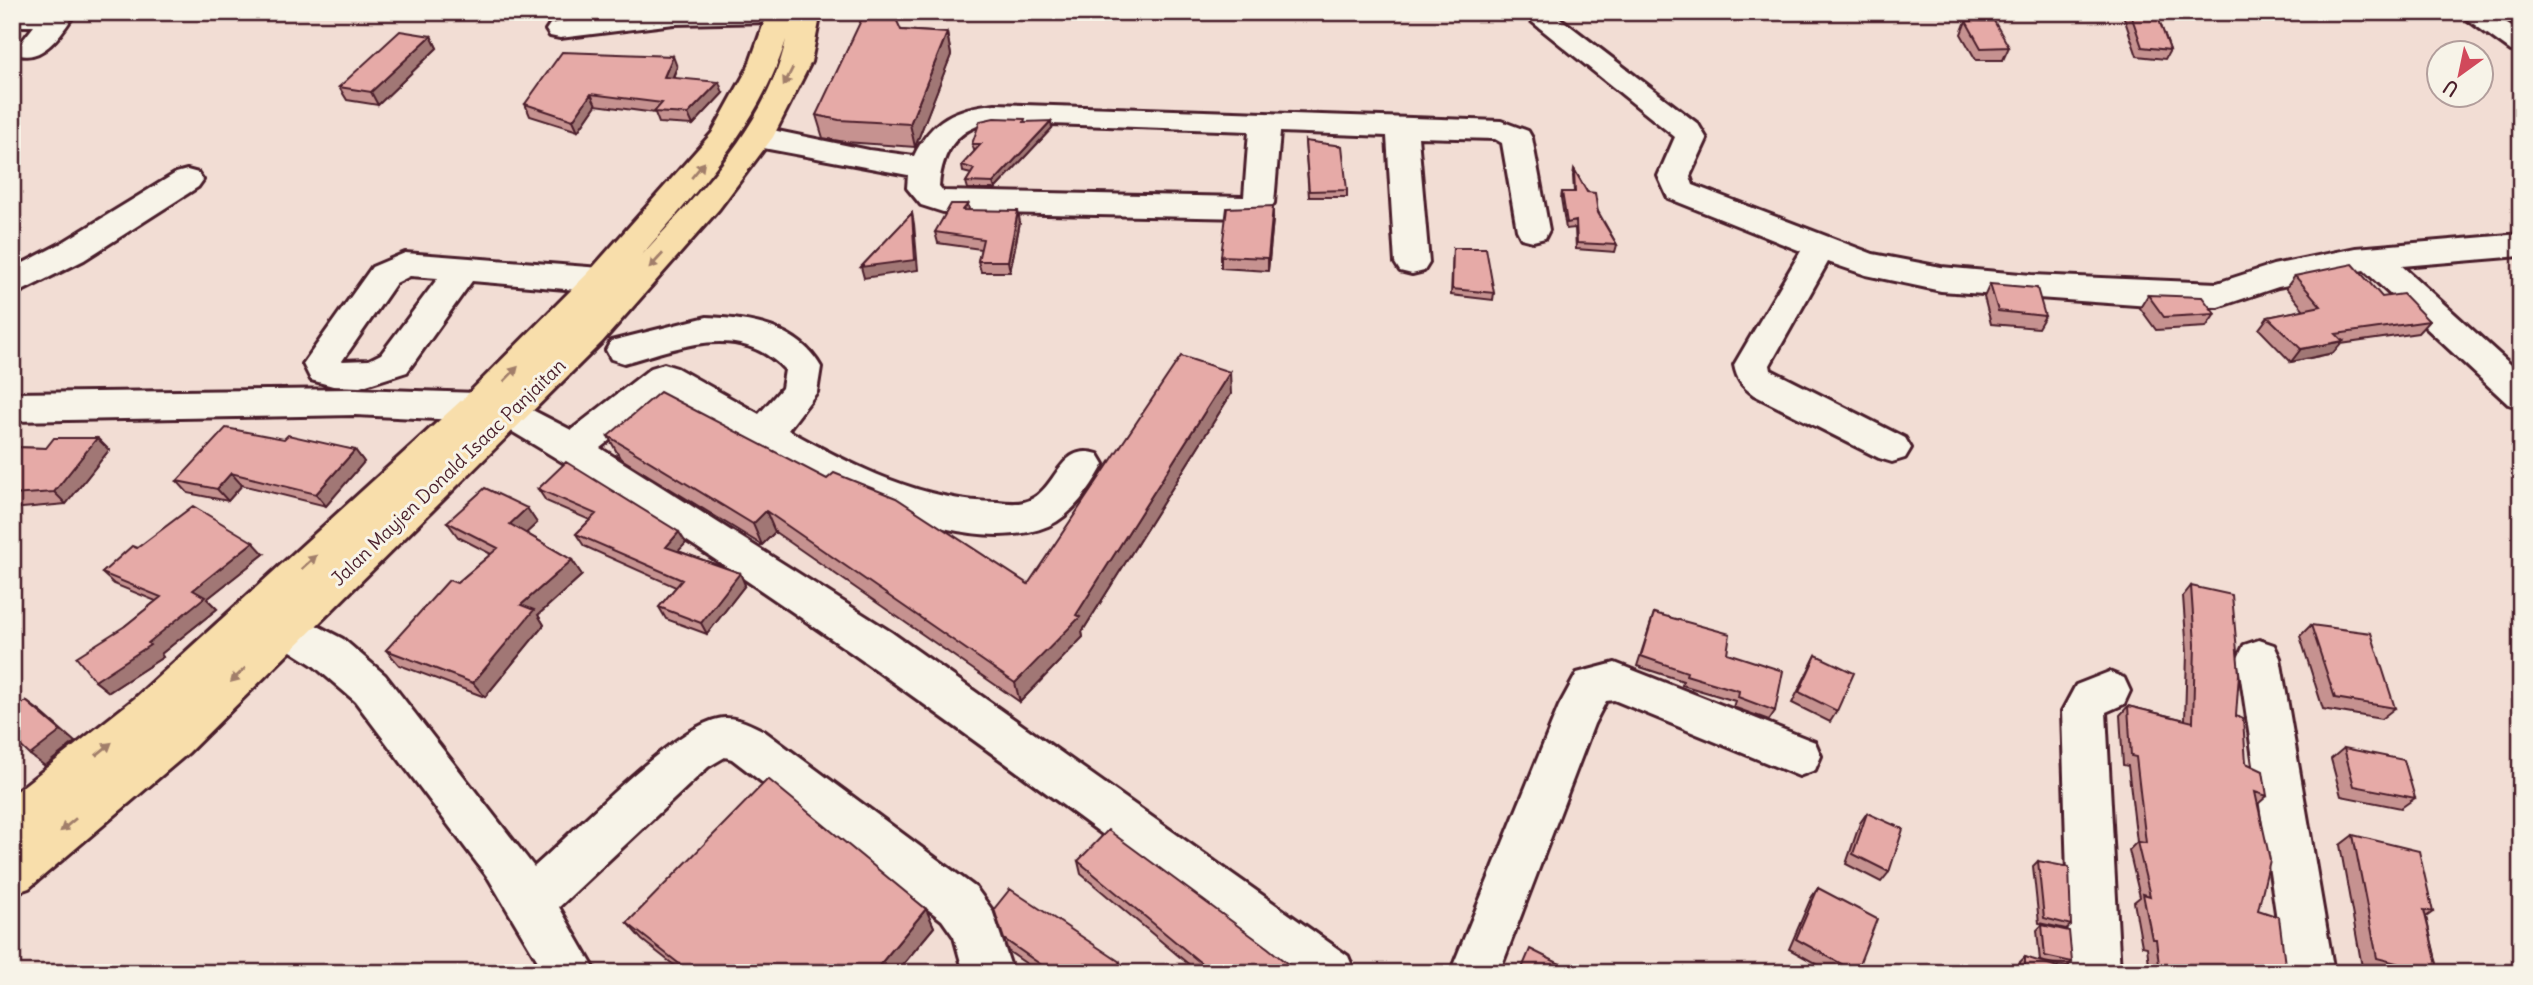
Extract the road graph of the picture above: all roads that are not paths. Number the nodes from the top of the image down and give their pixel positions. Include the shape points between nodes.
1 (1534, 12) edge
2 (2471, 12) edge
3 (787, 13) edge
4 (60, 15) edge
5 (12, 18) edge
6 (560, 30) dead end
7 (2521, 45) edge
8 (30, 49) dead end
9 (1265, 123) junction
10 (1402, 125) junction
11 (758, 137) junction
12 (925, 167) junction
13 (187, 180) dead end
14 (1533, 230) dead end
15 (2521, 245) edge
16 (1819, 248) junction
17 (2372, 258) junction
18 (1412, 263) dead end
19 (463, 269) dead end
20 (601, 280) junction
21 (12, 284) edge
22 (590, 333) junction
23 (624, 350) junction
24 (664, 377) junction
25 (2521, 395) edge
26 (12, 407) edge
27 (495, 410) junction
28 (766, 432) junction
29 (1892, 448) dead end
30 (573, 449) junction
31 (1084, 464) dead end
32 (287, 627) junction
33 (2259, 658) dead end
34 (2109, 691) dead end
35 (1799, 756) dead end
36 (12, 823) edge
37 (12, 872) edge
38 (529, 903) junction
39 (572, 973) edge
40 (989, 973) edge
41 (1331, 973) edge
42 (1474, 973) edge
43 (2095, 973) edge
44 (2311, 973) edge

1 - 16 street via 1687,131 1692,139 1674,176 1679,191
2 - 7 street
3 - 6 street via 674,16
3 -> 11 highway, Jalan Mayjen Donald Isaac Panjaitan via 796,62
20 -> 3 highway, Jalan Mayjen Donald Isaac Panjaitan via 725,137 763,68 778,23
4 - 5 street
4 - 8 street
9 - 10 street
9 - 12 street via 972,114 944,130
9 - 12 street via 1261,192 1258,203 1248,208 943,202 923,188
10 - 14 street via 1501,130 1514,135
10 - 18 street
11 - 12 street
11 -> 22 highway, Jalan Mayjen Donald Isaac Panjaitan via 708,202
13 - 21 street
15 - 17 street
16 - 17 street via 1866,264 1941,279 2195,296 2233,292 2322,265
16 - 29 street via 1752,365 1754,376
17 - 25 street
19 - 20 street
27 -> 20 highway, Jalan Mayjen Donald Isaac Panjaitan
22 - 23 street
22 - 27 highway, Jalan Mayjen Donald Isaac Panjaitan
23 - 24 street
23 - 28 street via 708,329 741,331 782,345 803,367 799,392
24 - 28 street
24 - 30 street
26 - 27 street via 355,402
27 - 30 street
27 - 32 highway, Jalan Mayjen Donald Isaac Panjaitan
36 -> 27 highway, Jalan Mayjen Donald Isaac Panjaitan via 149,712
28 - 31 street via 831,469 923,508 993,520 1035,516 1060,496
30 - 41 street via 876,645
32 -> 37 highway, Jalan Mayjen Donald Isaac Panjaitan via 172,739
32 - 38 street via 328,652 370,688 505,863
33 - 44 street
34 - 43 street via 2091,698 2084,711
35 - 42 street via 1615,681 1592,686 1574,720
38 - 39 street
38 - 40 street via 692,753 713,737 731,737 748,745 959,904 975,926

